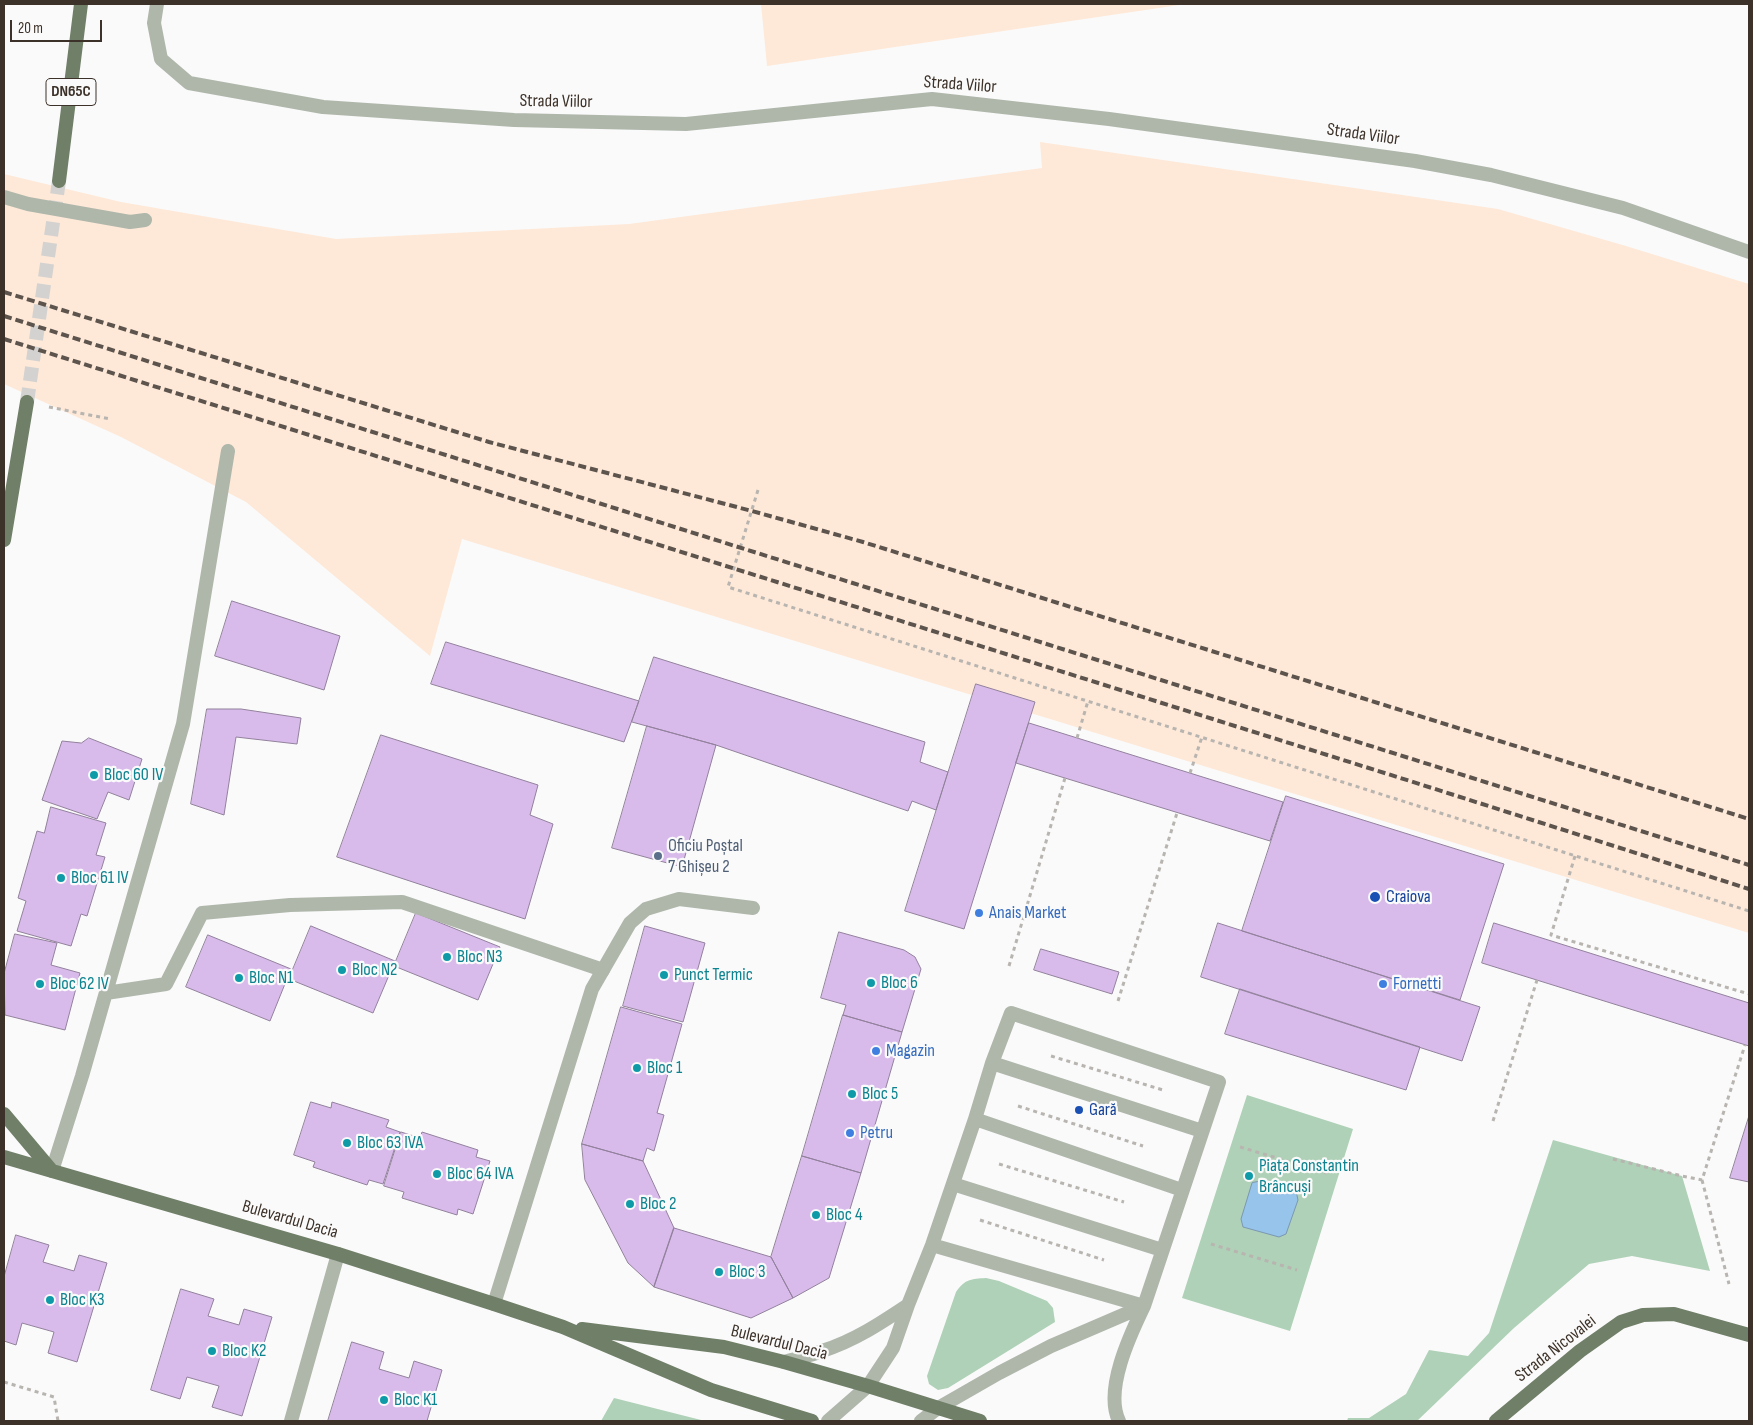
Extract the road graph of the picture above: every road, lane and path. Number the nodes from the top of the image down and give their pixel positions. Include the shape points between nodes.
1 (82, 4) edge
2 (157, 4) edge
3 (59, 181) tunnel mouth
4 (4, 197) edge
5 (145, 220) dead end
6 (1749, 252) edge
7 (27, 402) joint
8 (110, 419) dead end
9 (228, 451) dead end
10 (758, 490) dead end
11 (4, 540) edge
12 (1088, 701) junction
13 (1202, 737) junction
14 (1077, 738) dead end
15 (1190, 773) dead end
16 (1065, 778) dead end
17 (1177, 813) dead end
18 (1575, 856) junction
19 (754, 908) dead end
20 (1749, 911) edge
21 (1009, 966) dead end
22 (603, 970) junction
23 (1537, 980) dead end
24 (106, 993) junction
25 (1749, 994) edge
26 (1118, 1001) dead end
27 (1745, 1045) dead end
28 (1045, 1054) dead end
29 (992, 1063) junction
30 (1163, 1090) dead end
31 (1018, 1106) dead end
32 (4, 1114) edge
33 (975, 1119) junction
34 (1492, 1120) dead end
35 (1202, 1131) junction
36 (1143, 1146) dead end
37 (1240, 1147) dead end
38 (4, 1157) edge
39 (1613, 1159) dead end
40 (999, 1164) dead end
41 (52, 1171) junction
42 (1327, 1173) dead end
43 (1702, 1180) junction
44 (953, 1184) junction
45 (1182, 1190) junction
46 (1124, 1202) dead end
47 (980, 1220) dead end
48 (1211, 1244) dead end
49 (932, 1246) junction
50 (1162, 1250) junction
51 (338, 1254) junction
52 (1104, 1260) dead end
53 (1297, 1270) dead end
54 (1729, 1284) dead end
55 (494, 1304) junction
56 (908, 1305) junction
57 (1144, 1306) junction
58 (564, 1327) junction
59 (1749, 1335) edge
60 (784, 1362) junction
61 (4, 1382) edge
62 (868, 1386) junction
63 (938, 1408) junction
64 (58, 1421) edge
65 (291, 1421) edge
66 (812, 1421) edge
67 (828, 1421) edge
68 (921, 1421) edge
69 (980, 1421) edge
70 (1119, 1421) edge
71 (1496, 1421) edge

1 - 3 main road, DN65C
2 - 6 street, Strada Viilor via 154,23 161,59 189,83 324,107 514,120 686,124 932,99 1110,119 1491,175 1623,208
4 - 5 street via 130,222
7 - 8 path
7 - 11 main road
9 - 24 street via 183,724
10 - 12 path via 728,587
12 - 13 path
12 - 14 path
13 - 15 path
13 - 18 path
16 - 21 path
17 - 26 path
18 - 20 path
18 - 25 path via 1551,935
19 - 22 street via 679,899 646,909 630,923
22 - 24 street via 402,902 290,905 202,913 166,984
22 - 55 street via 592,989
23 - 34 path
24 - 41 street
27 - 43 path
28 - 30 path
29 - 33 street
29 - 35 street
29 - 35 street via 1011,1012 1219,1082
31 - 36 path
32 - 41 main road
33 - 44 street
33 - 45 street
35 - 45 street
37 - 42 path
38 - 41 main road, Bulevardul Dacia
39 - 43 path
40 - 46 path
41 - 51 main road, Bulevardul Dacia
43 - 54 path
44 - 49 street
44 - 50 street
45 - 50 street
47 - 52 path
48 - 53 path
49 - 56 street
49 - 57 street
50 - 57 street
51 - 55 main road, Bulevardul Dacia
51 - 65 street
55 - 58 main road, Bulevardul Dacia
56 - 60 street via 847,1342
56 - 62 street via 894,1348
57 - 63 street via 1051,1346
57 - 70 street via 1117,1371 1114,1411
58 - 60 main road, Bulevardul Dacia via 724,1347
58 - 66 main road, Bulevardul Dacia via 711,1390
59 - 71 main road, Strada Nicovalei via 1674,1314 1643,1315 1621,1322 1580,1351
60 - 62 main road, Bulevardul Dacia
61 - 64 path via 54,1397
62 - 63 main road, Bulevardul Dacia
62 - 67 street
63 - 68 street
63 - 69 main road, Bulevardul Dacia

